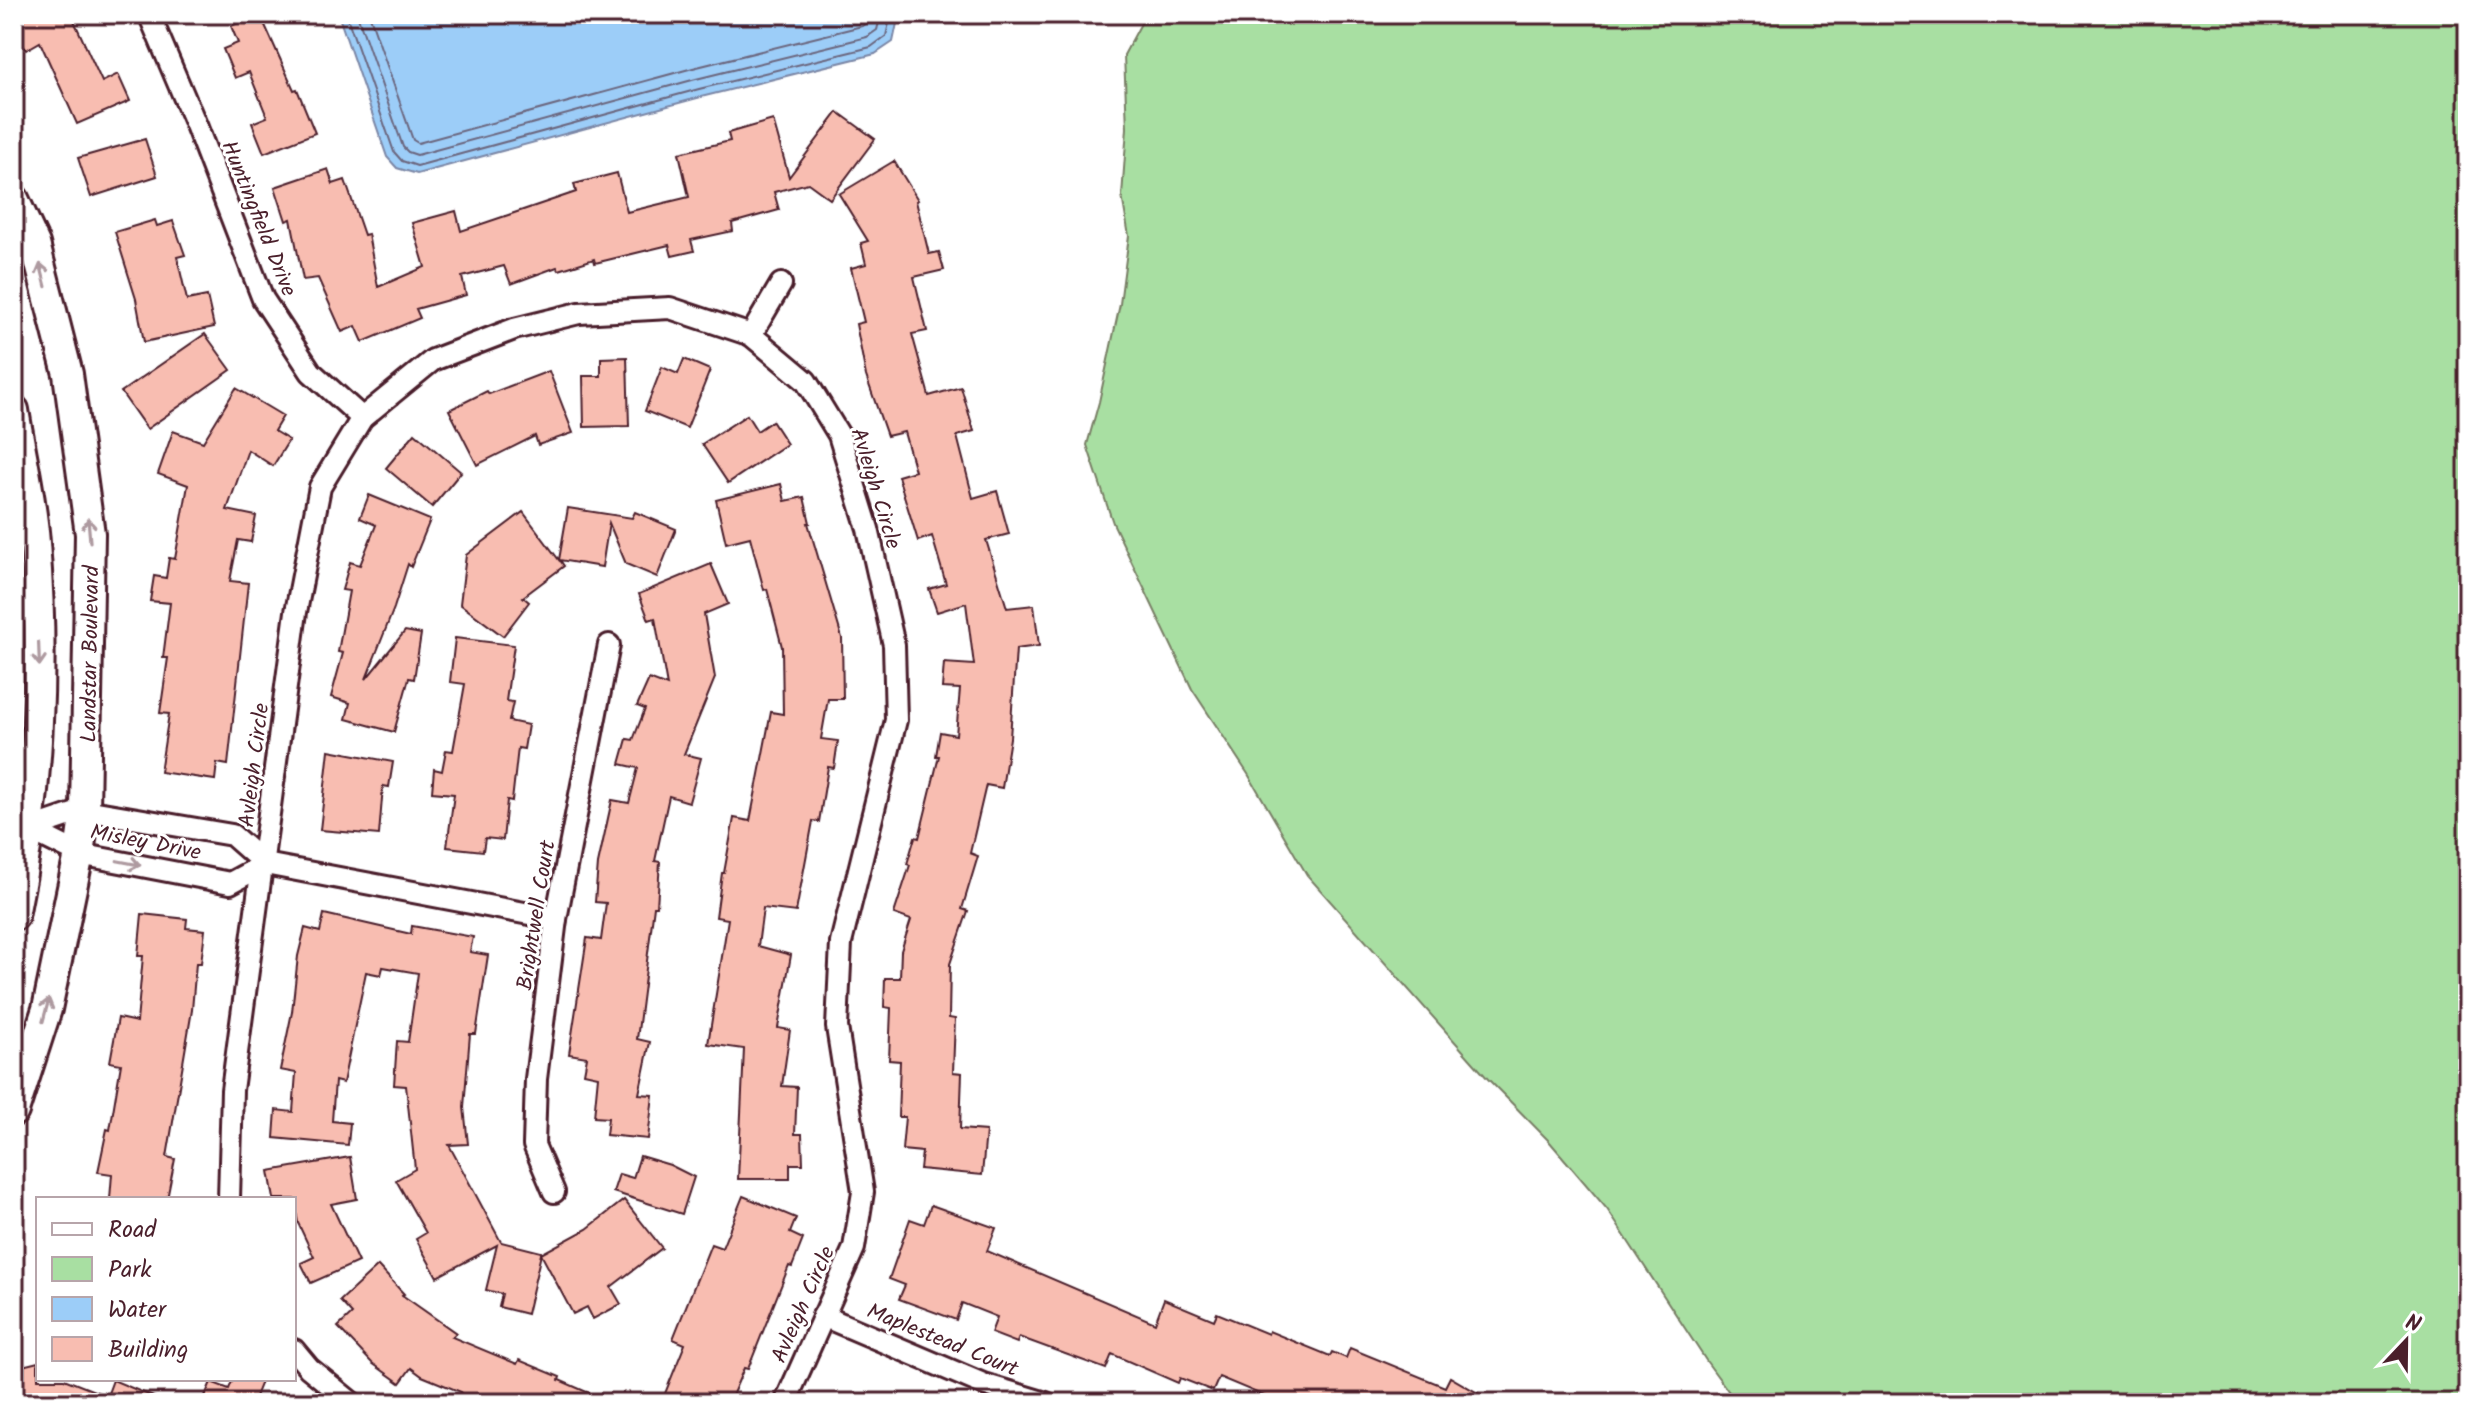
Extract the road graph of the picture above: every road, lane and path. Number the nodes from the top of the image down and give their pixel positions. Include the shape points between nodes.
1 (149, 14) edge
2 (14, 199) edge
3 (781, 284) dead end
4 (751, 335) junction
5 (14, 410) edge
6 (362, 418) junction
7 (609, 645) dead end
8 (85, 810) junction
9 (29, 829) junction
10 (79, 854) junction
11 (265, 864) junction
12 (14, 916) edge
13 (556, 919) junction
14 (14, 1111) edge
15 (554, 1192) dead end
16 (229, 1197) edge
17 (823, 1316) junction
18 (296, 1352) edge
19 (352, 1403) edge
20 (785, 1403) edge
21 (1046, 1403) edge

1 - 6 street, Huntingfield Drive via 263,299 311,372
8 -> 2 main road, Landstar Boulevard via 90,534 68,374 35,244
3 - 4 street
4 - 6 street, Avleigh Circle via 670,308 579,313 514,329 433,360
4 - 17 street, Avleigh Circle via 806,381 839,435 868,529 894,645 896,720 841,943 837,1027 863,1192 854,1248
5 -> 9 main road via 35,541 39,656
6 - 11 street, Avleigh Circle via 320,487 296,612
7 - 13 street, Brightwell Court
8 - 9 street, Misley Drive
8 - 10 main road, Landstar Boulevard
8 - 11 street, Misley Drive via 232,835
9 - 10 street, Misley Drive
9 - 12 main road
10 -> 11 street, Misley Drive via 230,883
14 -> 10 main road, Landstar Boulevard via 47,1009
11 - 13 street
11 - 16 street, Avleigh Circle via 232,1090
13 - 15 street, Brightwell Court via 536,1079 534,1145
17 - 20 street, Avleigh Circle
17 - 21 street, Maplestead Court via 983,1384
18 - 19 street

